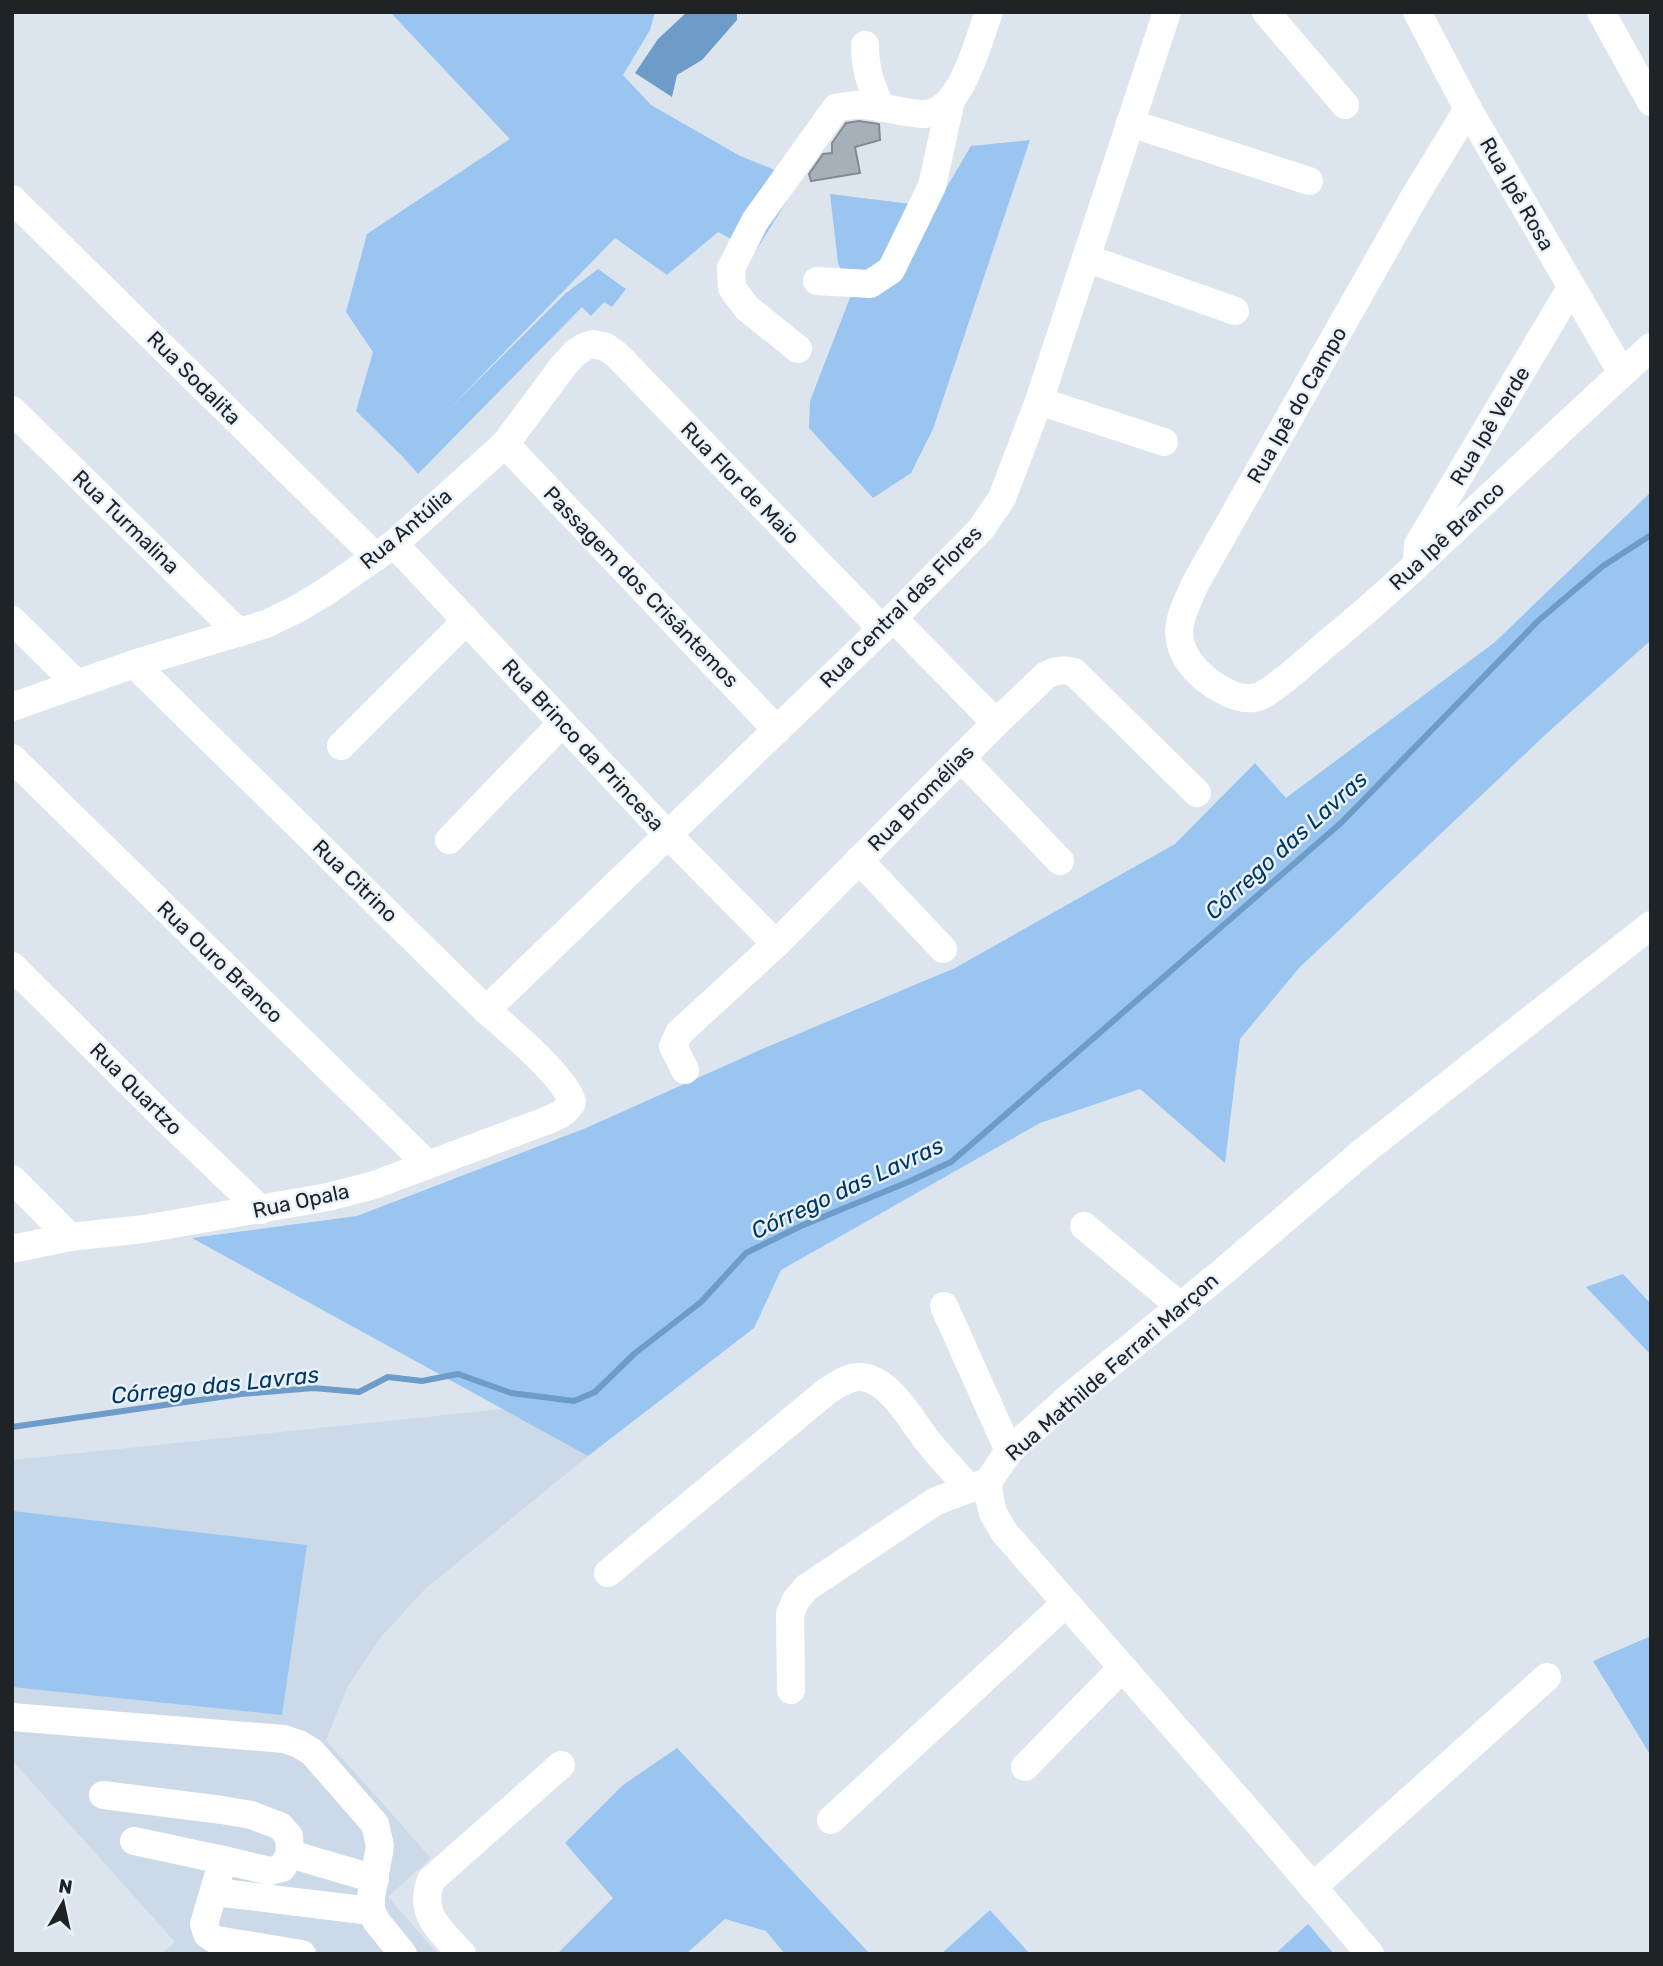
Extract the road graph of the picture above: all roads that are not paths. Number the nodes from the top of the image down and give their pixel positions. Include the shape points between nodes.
1 (989, 12) edge
2 (1167, 12) edge
3 (1266, 12) edge
4 (1417, 12) edge
5 (1601, 12) edge
6 (865, 45) dead end
7 (951, 100) junction
8 (1651, 103) edge
9 (1345, 105) dead end
10 (881, 108) junction
11 (1468, 109) junction
12 (1130, 123) junction
13 (1309, 181) dead end
14 (12, 199) edge
15 (1086, 258) junction
16 (817, 281) dead end
17 (1571, 288) junction
18 (1235, 311) dead end
19 (593, 344) joint
20 (1651, 346) edge
21 (798, 349) dead end
22 (1622, 373) junction
23 (1039, 401) junction
24 (12, 410) edge
25 (1164, 442) dead end
26 (505, 444) junction
27 (385, 550) junction
28 (1416, 566) junction
29 (12, 620) edge
30 (466, 621) junction
31 (888, 623) junction
32 (239, 633) junction
33 (134, 664) junction
34 (76, 684) junction
35 (1229, 695) joint
36 (12, 707) edge
37 (562, 723) junction
38 (996, 723) junction
39 (777, 730) junction
40 (341, 746) dead end
41 (12, 758) edge
42 (961, 758) junction
43 (1197, 793) dead end
44 (668, 835) junction
45 (449, 840) dead end
46 (859, 860) junction
47 (1060, 861) dead end
48 (1651, 925) edge
49 (776, 944) junction
50 (943, 949) dead end
51 (12, 966) edge
52 (486, 1010) junction
53 (685, 1070) dead end
54 (572, 1102) joint
55 (428, 1165) junction
56 (12, 1179) edge
57 (261, 1210) junction
58 (1084, 1226) dead end
59 (70, 1237) junction
60 (12, 1249) edge
61 (944, 1306) dead end
62 (1180, 1306) junction
63 (1009, 1451) junction
64 (978, 1485) junction
65 (608, 1573) dead end
66 (1065, 1604) junction
67 (1122, 1668) junction
68 (1547, 1677) dead end
69 (792, 1690) dead end
70 (12, 1717) edge
71 (561, 1765) dead end
72 (1025, 1767) dead end
73 (103, 1796) dead end
74 (831, 1820) dead end
75 (134, 1841) dead end
76 (290, 1854) junction
77 (223, 1860) junction
78 (375, 1879) junction
79 (1313, 1887) junction
80 (215, 1892) junction
81 (371, 1911) junction
82 (302, 1954) edge
83 (402, 1954) edge
84 (461, 1954) edge
85 (1370, 1954) edge

1 - 7 street via 962,86
2 - 12 street, Rua Central das Flores
3 - 9 street
4 - 11 street, Rua Ipê Rosa
5 - 8 street
6 - 10 street via 868,78
7 - 10 street via 933,113
7 - 16 street via 932,186 891,270 870,284
10 - 21 street via 836,108 755,220 730,268 732,288 747,308
11 - 17 street, Rua Ipê Rosa
11 - 35 street, Rua Ipê do Campo via 1182,614 1178,628 1188,660
12 - 13 street
12 - 15 street, Rua Central das Flores
14 - 27 street, Rua Sodalita
15 - 18 street
15 - 23 street, Rua Central das Flores
17 - 22 street, Rua Ipê Rosa
17 - 28 street, Rua Ipê Verde via 1418,545
19 - 26 street, Rua Antúlia via 564,365
19 - 31 street, Rua Flor de Maio via 617,355
20 - 22 street, Rua Ipê Branco
22 - 28 street, Rua Ipê Branco
23 - 25 street
23 - 31 street, Rua Central das Flores via 1002,498 981,528
24 - 32 street, Rua Turmalina
26 - 27 street, Rua Antúlia
26 - 39 street, Passagem dos Crisântemos
27 - 30 street, Rua Brinco da Princesa
27 - 32 street, Rua Antúlia via 324,593
28 - 35 street, Rua Ipê Branco via 1259,697
29 - 34 street
30 - 37 street, Rua Brinco da Princesa
30 - 40 street
31 - 38 street, Rua Flor de Maio
31 - 39 street, Rua Central das Flores
32 - 33 street, Rua Antúlia
33 - 34 street, Rua Antúlia
33 - 52 street, Rua Citrino
34 - 36 street, Rua Antúlia
37 - 44 street, Rua Brinco da Princesa
37 - 45 street
38 - 42 street, Rua Bromélias
38 - 43 street, Rua Bromélias via 1045,676 1054,671 1074,672
39 - 44 street, Rua Central das Flores
41 - 55 street, Rua Ouro Branco
42 - 46 street, Rua Bromélias
42 - 47 street
44 - 49 street, Rua Brinco da Princesa
44 - 52 street, Rua Central das Flores
46 - 49 street, Rua Bromélias
46 - 50 street
48 - 62 street, Rua Mathilde Ferrari Marçon via 1364,1151
49 - 53 street, Rua Bromélias via 679,1033 673,1046
51 - 57 street, Rua Quartzo
52 - 54 street, Rua Citrino via 551,1072
54 - 55 street, Rua Opala via 561,1115
55 - 57 street, Rua Opala via 374,1185
56 - 59 street
57 - 59 street, Rua Opala
58 - 62 street
59 - 60 street, Rua Opala
61 - 63 street
62 - 63 street, Rua Mathilde Ferrari Marçon
63 - 64 street, Rua Mathilde Ferrari Marçon
64 - 65 street via 927,1440 888,1390 860,1376 827,1391
64 - 66 street via 989,1496 1004,1532
64 - 69 street via 936,1501 806,1588 790,1614
66 - 67 street
66 - 74 street
67 - 72 street
67 - 79 street
68 - 79 street
70 - 78 street via 284,1739 299,1745 325,1765 375,1824 380,1846
71 - 84 street via 431,1880 426,1891 428,1912
73 - 76 street via 251,1815 280,1826 289,1836
75 - 77 street
76 - 77 street via 282,1868 270,1871
76 - 78 street
77 - 80 street
78 - 81 street
79 - 85 street
80 - 81 street
80 - 82 street via 204,1924 207,1934 216,1940
81 - 83 street

